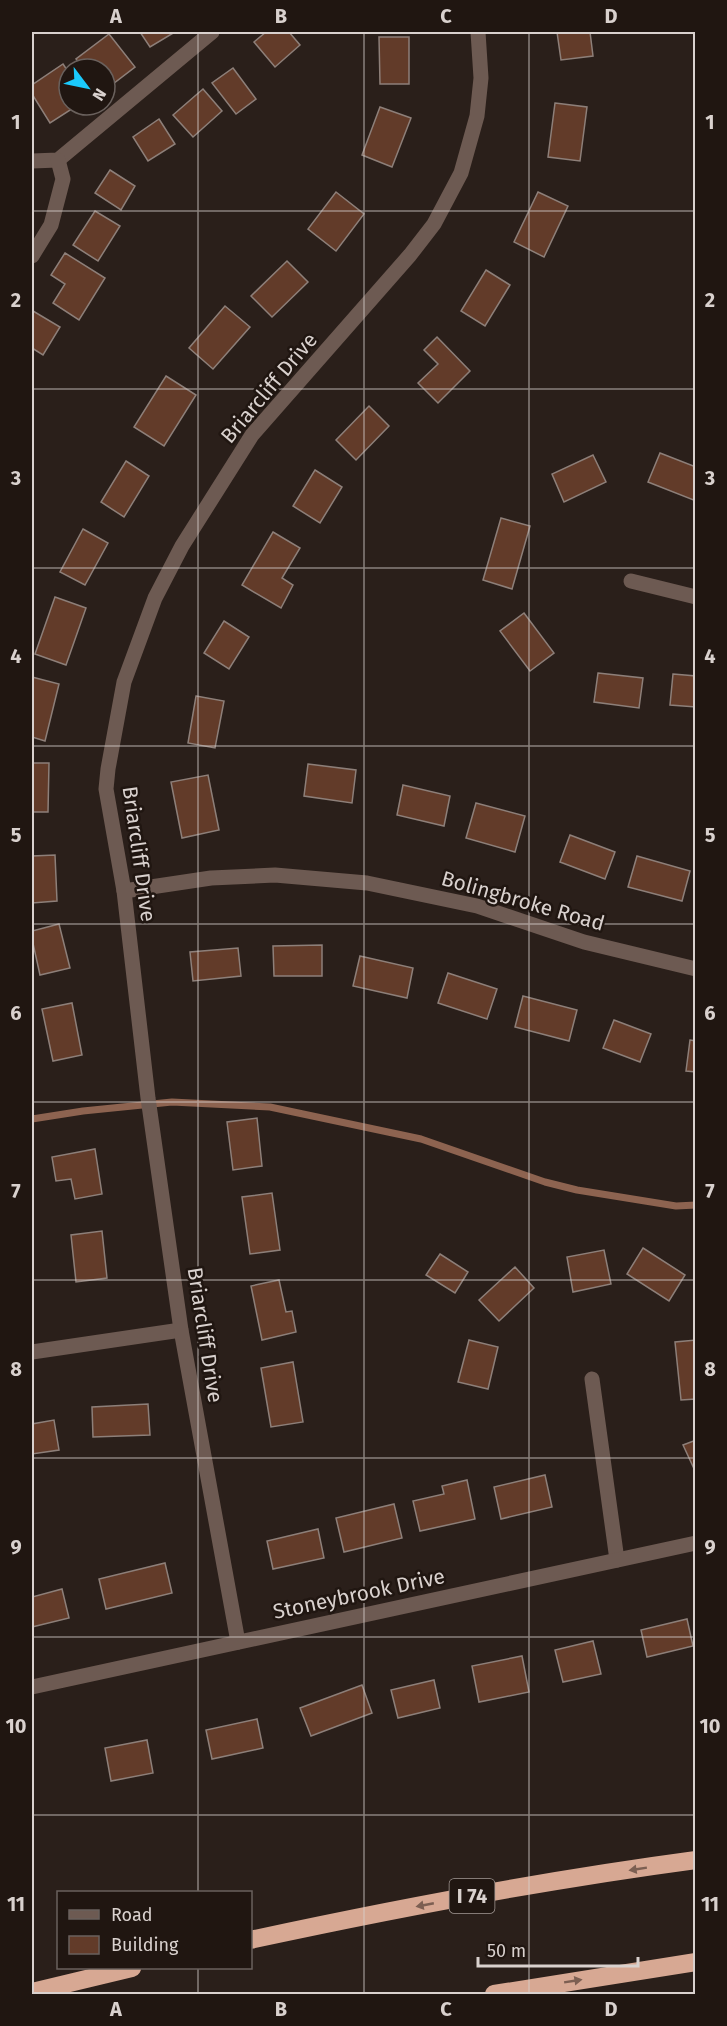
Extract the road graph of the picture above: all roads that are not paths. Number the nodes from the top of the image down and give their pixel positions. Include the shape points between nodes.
1 (213, 32) edge
2 (478, 32) edge
3 (58, 159) junction
4 (32, 161) edge
5 (32, 256) edge
6 (631, 581) dead end
7 (696, 597) edge
8 (124, 891) junction
9 (696, 969) edge
10 (181, 1330) junction
11 (32, 1352) edge
12 (592, 1379) dead end
13 (696, 1543) edge
14 (617, 1560) junction
15 (238, 1642) junction
16 (32, 1688) edge
17 (696, 1860) edge
18 (252, 1940) edge
19 (696, 1962) edge
20 (128, 1969) edge
21 (32, 1992) edge
22 (494, 1995) edge

1 - 3 street
2 - 8 street, Briarcliff Drive via 481,78 477,116 461,173 434,224 252,435 182,546 155,598 124,682 108,769 106,789
3 - 4 street
3 - 5 street via 63,179 51,225
6 - 7 street
8 - 9 street, Bolingbroke Road via 211,878 275,874 368,883 477,906 584,942
8 - 10 street, Briarcliff Drive
10 - 11 street
10 - 15 street, Briarcliff Drive
12 - 14 street
13 - 14 street, Stoneybrook Drive
14 - 15 street, Stoneybrook Drive
15 - 16 street, Stoneybrook Drive
17 -> 18 highway, I 74 via 505,1890
22 -> 19 highway
20 - 21 highway

